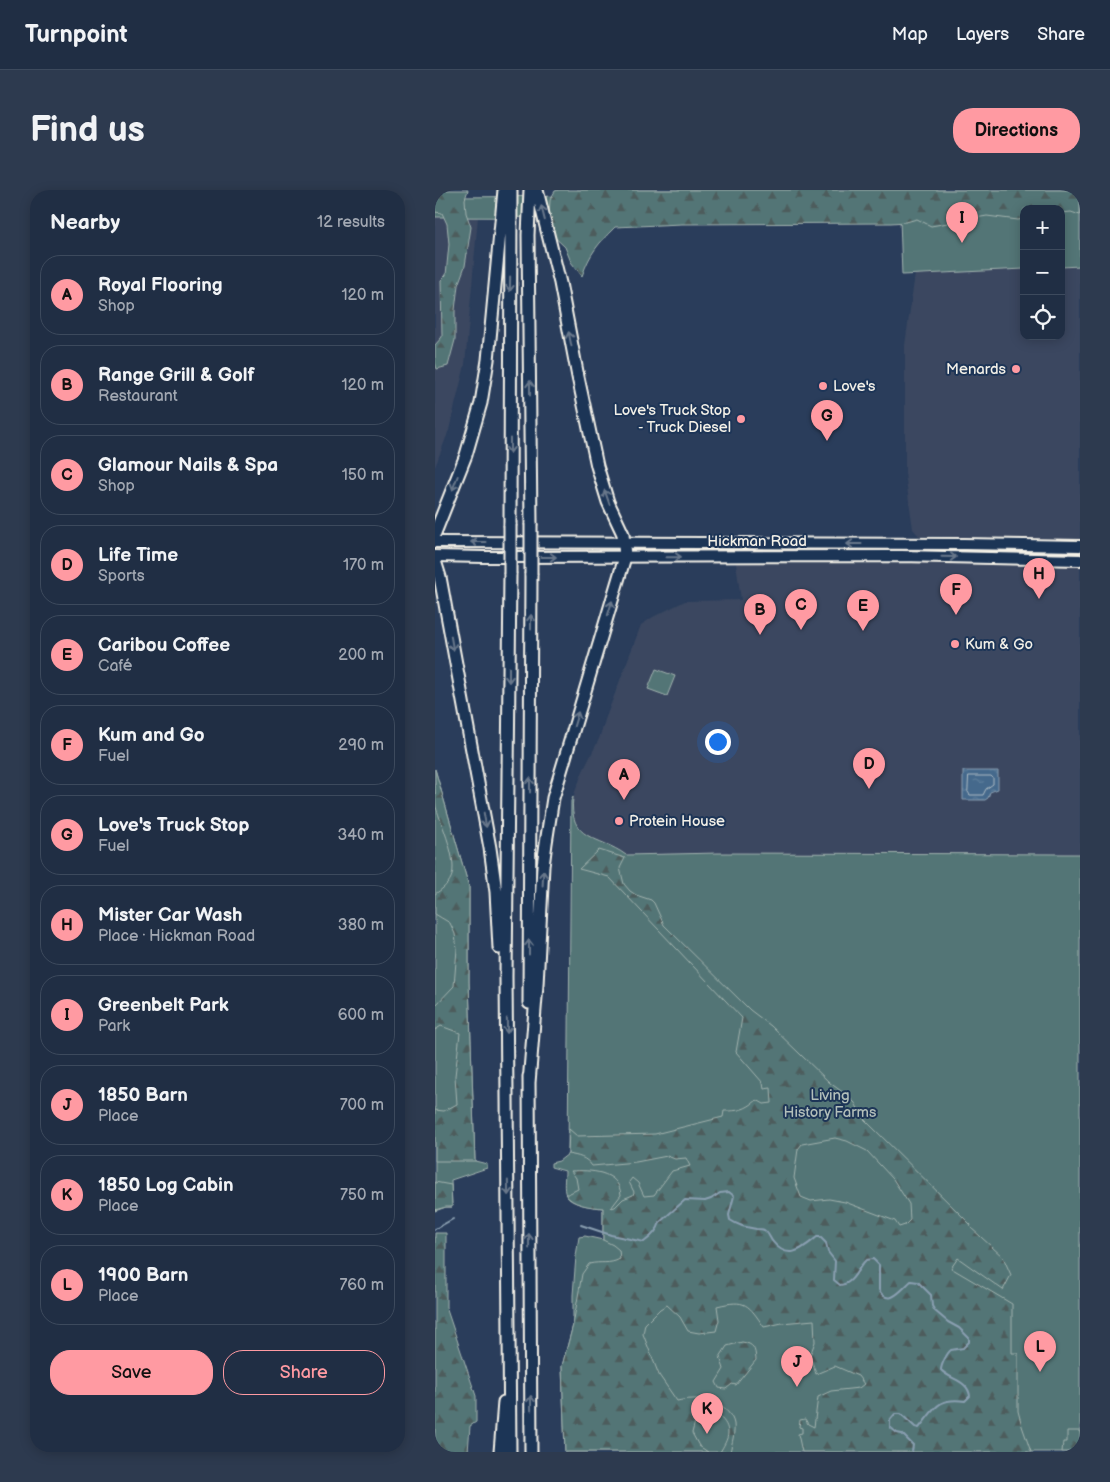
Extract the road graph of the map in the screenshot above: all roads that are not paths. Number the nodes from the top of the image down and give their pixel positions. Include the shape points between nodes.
1 (503, 190) edge
2 (511, 190) edge
3 (530, 190) edge
4 (537, 190) edge
5 (505, 235) junction
6 (435, 533) edge
7 (435, 542) edge
8 (624, 543) junction
9 (1080, 546) edge
10 (1080, 554) edge
11 (435, 556) edge
12 (625, 557) junction
13 (1035, 558) junction
14 (1080, 560) edge
15 (435, 561) edge
16 (506, 977) junction
17 (529, 1083) junction
18 (509, 1353) junction
19 (500, 1452) edge
20 (510, 1452) edge
21 (531, 1452) edge

1 - 5 highway
2 - 5 highway
17 -> 3 highway, bridge
8 -> 4 highway via 597,466 560,283
5 -> 6 highway via 481,402 466,455
5 -> 16 highway, bridge via 510,525
8 -> 7 highway, Hickman Road
9 -> 8 highway, Hickman Road
8 - 12 highway
10 - 13 highway via 1044,554
11 -> 12 highway, Hickman Road
12 -> 13 highway, Hickman Road
17 -> 12 highway via 543,866 553,798
13 - 14 highway, Hickman Road
15 -> 16 highway via 490,848 500,952
16 -> 18 highway
21 -> 17 highway
18 - 19 highway
18 - 20 highway

